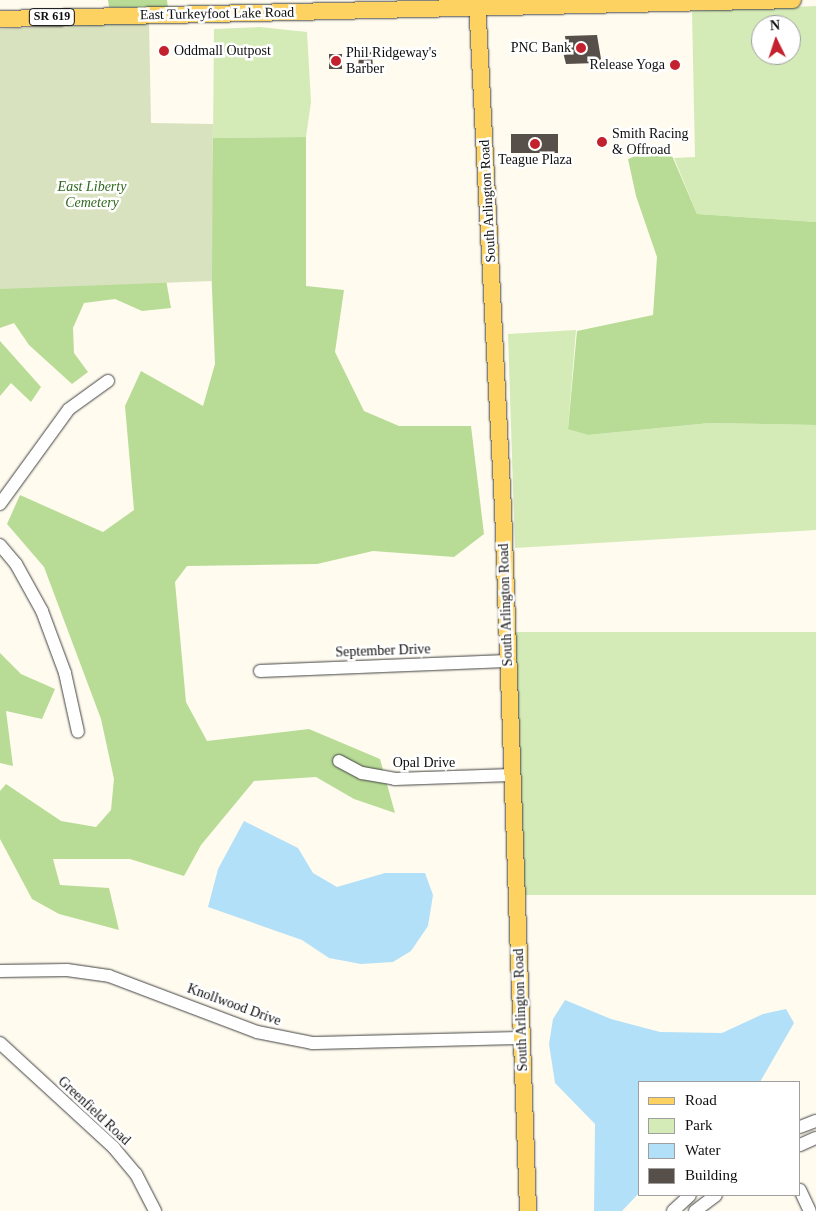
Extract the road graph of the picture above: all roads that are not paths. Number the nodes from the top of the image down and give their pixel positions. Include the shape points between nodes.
1 (793, 0) edge
2 (477, 5) edge
3 (0, 19) edge
4 (108, 381) dead end
5 (0, 504) edge
6 (0, 545) edge
7 (508, 661) junction
8 (260, 671) dead end
9 (78, 732) dead end
10 (339, 761) dead end
11 (512, 774) junction
12 (0, 971) edge
13 (522, 1038) junction
14 (0, 1043) edge
15 (816, 1122) edge
16 (801, 1128) edge
17 (816, 1138) edge
18 (801, 1145) edge
19 (801, 1192) edge
20 (689, 1196) edge
21 (715, 1196) edge
22 (155, 1211) edge
23 (528, 1211) edge
24 (673, 1211) edge
25 (695, 1211) edge
26 (810, 1211) edge

1 - 2 main road, East Turkeyfoot Lake Road / SR 619
2 - 3 main road, East Turkeyfoot Lake Road / SR 619
2 - 7 main road, South Arlington Road
4 - 5 street via 69,409
6 - 9 street via 16,564 42,611 65,673
7 - 8 street, September Drive
7 - 11 main road, South Arlington Road
10 - 11 street, Opal Drive via 362,773 395,779
11 - 13 main road, South Arlington Road
12 - 13 street, Knollwood Drive via 67,970 109,976 257,1032 306,1042
13 - 23 main road, South Arlington Road
14 - 22 street, Greenfield Road via 114,1148 136,1174
15 - 16 street
17 - 18 street
19 - 26 street
20 - 24 street
21 - 25 street

